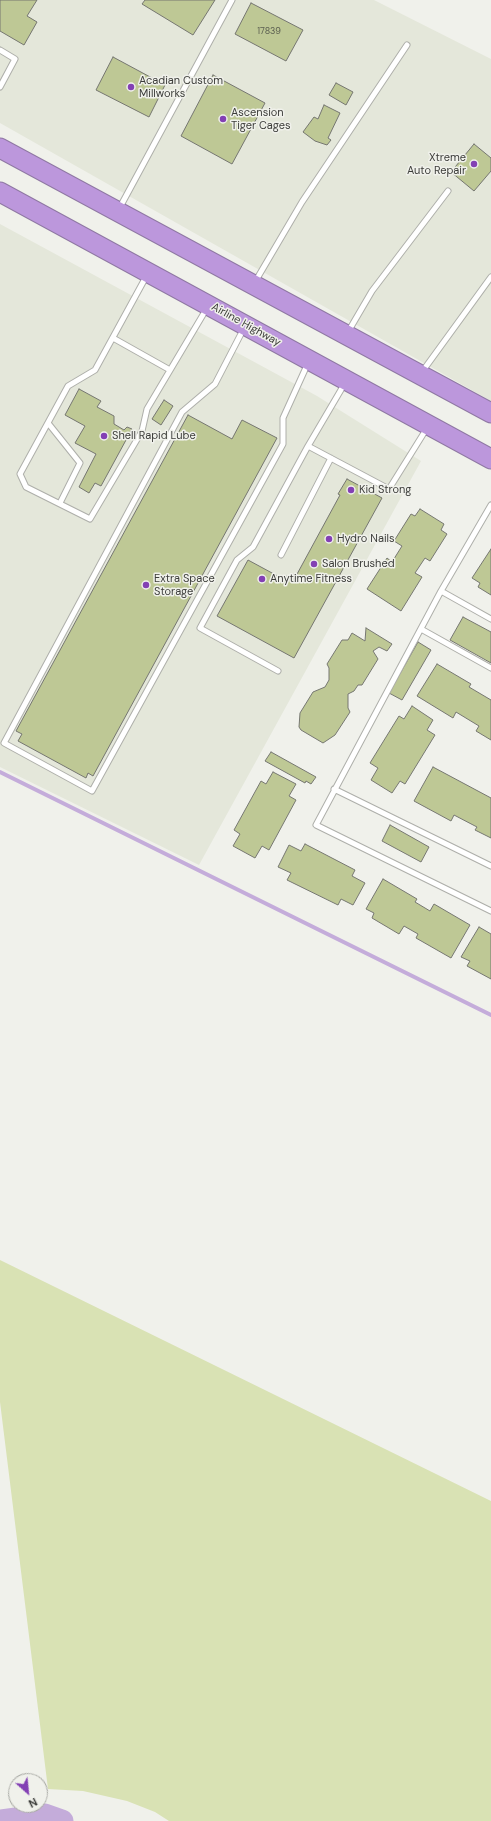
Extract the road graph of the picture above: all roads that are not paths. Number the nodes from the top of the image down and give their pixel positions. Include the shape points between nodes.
1 (232, 0) edge
2 (407, 46) dead end
3 (0, 50) edge
4 (0, 87) edge
5 (0, 148) edge
6 (448, 191) dead end
7 (0, 192) edge
8 (118, 211) junction
9 (148, 272) junction
10 (491, 277) edge
11 (253, 285) junction
12 (208, 305) junction
13 (245, 325) junction
14 (346, 334) junction
15 (113, 338) junction
16 (310, 360) junction
17 (170, 370) junction
18 (420, 374) junction
19 (347, 380) junction
20 (491, 414) edge
21 (48, 423) junction
22 (429, 425) junction
23 (308, 446) junction
24 (331, 458) junction
25 (491, 459) edge
26 (60, 504) junction
27 (491, 505) edge
28 (280, 555) dead end
29 (441, 591) junction
30 (491, 619) edge
31 (421, 629) junction
32 (491, 668) edge
33 (278, 671) dead end
34 (334, 789) junction
35 (491, 866) edge
36 (491, 911) edge

1 - 8 lane
2 - 11 lane via 302,202
3 - 4 lane via 15,59
5 - 8 highway
6 - 14 lane via 372,290
7 - 9 highway, Airline Highway
8 - 11 highway
9 - 12 highway, Airline Highway
9 - 15 lane
10 - 18 lane
11 - 14 highway
12 - 13 highway, Airline Highway
12 - 17 lane
13 - 16 highway, Airline Highway
13 - 16 lane via 215,384 182,412 4,743 92,791 283,444 283,418
14 - 18 highway
15 - 17 lane
15 - 21 lane via 95,370 68,386
16 - 19 highway, Airline Highway
17 - 26 lane via 147,409 142,431 90,519
18 - 20 highway
19 - 22 highway, Airline Highway
19 - 23 lane
21 - 26 lane via 80,463
21 - 26 lane via 20,474 26,487
22 - 24 lane via 389,489
22 - 25 highway, Airline Highway
23 - 24 lane
23 - 33 lane via 253,547 238,560 200,628
24 - 28 lane
27 - 29 lane
29 - 30 lane
29 - 31 lane
31 - 32 lane
31 - 34 lane
34 - 35 lane
34 - 36 lane via 316,825

